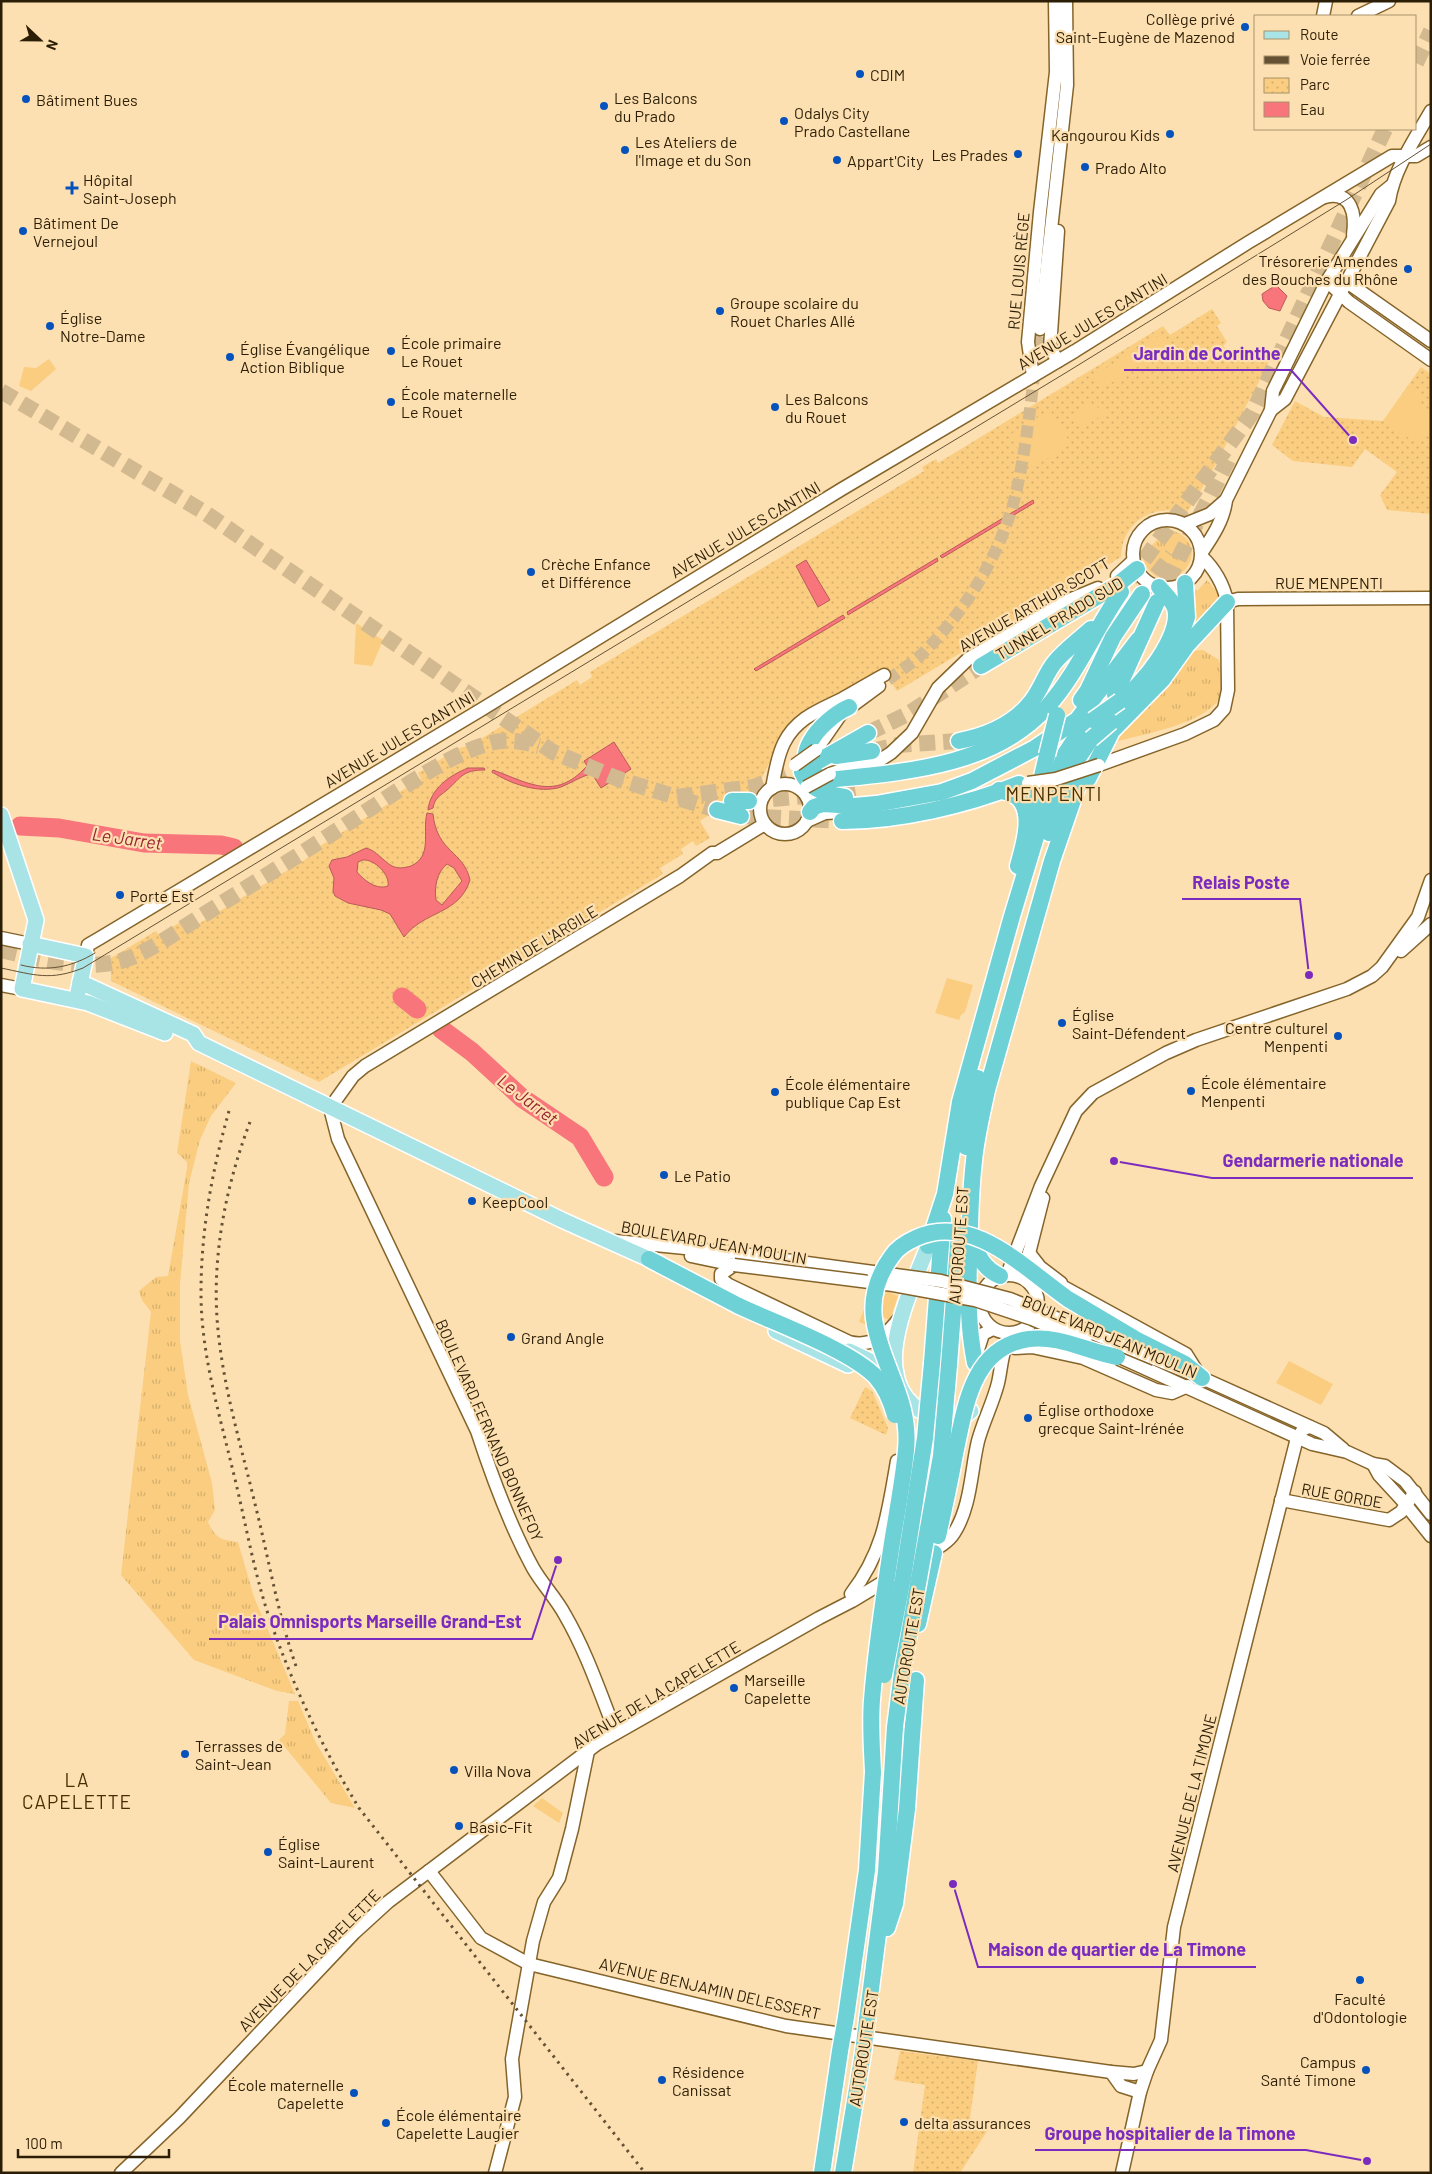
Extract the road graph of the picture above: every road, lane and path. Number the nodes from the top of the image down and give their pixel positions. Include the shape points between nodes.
1 (1055, 1) edge
2 (1066, 1) edge
3 (1326, 1) edge
4 (1389, 1) edge
5 (1323, 15) edge
6 (1360, 15) edge
7 (1431, 111) edge
8 (1431, 147) edge
9 (1405, 157) junction
10 (1052, 170) junction
11 (1391, 186) junction
12 (1323, 198) junction
13 (1352, 241) junction
14 (1327, 281) junction
15 (1347, 282) junction
16 (1341, 296) junction
17 (1037, 329) tunnel mouth
18 (1431, 341) edge
19 (1431, 360) edge
20 (1058, 361) junction
21 (1033, 376) junction
22 (1271, 410) junction
23 (1226, 500) junction
24 (1185, 524) junction
25 (1202, 554) junction
26 (1135, 565) junction
27 (1185, 583) junction
28 (1121, 592) tunnel mouth
29 (1142, 594) tunnel mouth
30 (1158, 594) junction
31 (1431, 598) edge
32 (1227, 602) junction
33 (1101, 620) junction
34 (1138, 640) junction
35 (981, 666) tunnel mouth
36 (1072, 672) junction
37 (886, 678) tunnel mouth
38 (1149, 692) junction
39 (1118, 698) junction
40 (844, 704) junction
41 (868, 733) tunnel mouth
42 (1010, 736) junction
43 (959, 741) tunnel mouth
44 (873, 758) junction
45 (822, 761) junction
46 (1003, 764) junction
47 (1081, 778) tunnel mouth
48 (1024, 784) junction
49 (772, 788) junction
50 (801, 788) junction
51 (855, 788) tunnel mouth
52 (999, 790) junction
53 (732, 801) tunnel mouth
54 (749, 801) tunnel mouth
55 (718, 810) tunnel mouth
56 (741, 816) tunnel mouth
57 (808, 816) junction
58 (842, 820) tunnel mouth
59 (4, 822) edge
60 (765, 824) junction
61 (1431, 880) edge
62 (1012, 916) junction
63 (1418, 917) junction
64 (1426, 928) edge
65 (1031, 935) junction
66 (1, 938) edge
67 (30, 944) junction
68 (86, 956) junction
69 (1382, 967) junction
70 (80, 982) junction
71 (1, 985) edge
72 (22, 989) junction
73 (76, 1000) junction
74 (986, 1007) junction
75 (199, 1043) junction
76 (330, 1108) junction
77 (981, 1122) junction
78 (965, 1159) junction
79 (1048, 1171) junction
80 (945, 1194) junction
81 (970, 1221) junction
82 (610, 1241) junction
83 (928, 1246) joint
84 (1029, 1253) junction
85 (649, 1259) junction
86 (735, 1259) junction
87 (1004, 1276) junction
88 (1028, 1282) junction
89 (1071, 1296) junction
90 (902, 1315) junction
91 (995, 1330) junction
92 (1021, 1331) junction
93 (1051, 1351) junction
94 (1117, 1357) junction
95 (1003, 1362) junction
96 (975, 1363) junction
97 (1152, 1365) junction
98 (897, 1373) junction
99 (1195, 1382) junction
100 (903, 1395) junction
101 (1310, 1427) junction
102 (1298, 1437) junction
103 (1347, 1452) junction
104 (1373, 1464) junction
105 (1415, 1492) junction
106 (1281, 1500) junction
107 (1406, 1506) junction
108 (1431, 1514) edge
109 (1431, 1536) edge
110 (892, 1543) junction
111 (874, 1561) junction
112 (877, 1582) junction
113 (851, 1594) junction
114 (819, 1618) junction
115 (916, 1680) dead end
116 (895, 1727) junction
117 (616, 1733) junction
118 (588, 1751) junction
119 (873, 1772) junction
120 (429, 1871) junction
121 (876, 1961) junction
122 (528, 1964) junction
123 (1147, 2071) junction
124 (1111, 2072) junction
125 (1140, 2092) junction
126 (121, 2173) edge
127 (495, 2173) edge
128 (822, 2173) edge
129 (843, 2173) edge
130 (1122, 2173) edge

1 - 10 street, RUE LOUIS RÈGE
2 - 10 street, RUE LOUIS RÈGE via 1067,85
3 - 5 street
4 - 6 street
7 - 9 street
8 - 9 street, AVENUE JULES CANTINI via 1416,156
9 - 11 street
9 - 12 street, AVENUE JULES CANTINI via 1392,156
10 - 17 street, RUE LOUIS RÈGE
10 - 20 street, RUE LOUIS RÈGE via 1058,213 1050,348
10 - 21 street, RUE LOUIS RÈGE via 1040,212 1028,342
11 - 13 street via 1381,194
11 - 15 street via 1389,201
12 - 13 street via 1341,196 1348,201 1355,215
12 - 20 street, AVENUE JULES CANTINI
13 - 14 street
14 - 15 street
14 - 16 street
14 - 22 street via 1273,391
15 - 16 street
15 - 18 street
16 - 19 street
16 - 22 street via 1285,399
20 - 21 street, AVENUE JULES CANTINI
21 - 68 street, AVENUE JULES CANTINI via 88,945
22 - 23 street
23 - 24 street via 1210,514
23 - 25 street via 1225,510
24 - 25 street via 1197,536
24 - 26 street via 1168,519 1144,528 1134,543
25 - 27 street via 1193,576
25 - 32 street via 1222,585
26 - 30 street
26 - 35 highway, TUNNEL PRADO SUD via 1120,583
26 - 44 street, AVENUE ARTHUR SCOTT via 1103,585 1064,602 968,659 938,688 912,733 891,753
27 - 30 street
27 - 38 highway via 1184,630 1169,665
28 - 33 highway
29 - 51 highway via 1113,637 1088,690 1071,714 1030,739 975,764 944,773
30 - 34 highway
30 - 39 highway via 1175,608 1174,626 1152,669 1132,693
31 - 32 street, RUE MENPENTI via 1238,599
32 - 38 highway
32 - 48 street, bridge via 1227,699 1224,709 1214,720 1099,765 1056,779
33 - 36 highway
33 - 43 highway via 1055,662 1031,702 1006,725
34 - 39 highway
34 - 46 highway via 1077,720 1035,748
36 - 42 highway via 1046,708
36 - 62 highway, bridge via 1047,755
37 - 40 street
38 - 65 highway via 1112,731 1091,772 1049,902
38 - 78 highway, bridge via 1091,739 1071,771 1044,846 975,1088
39 - 62 highway, bridge via 1075,739 1065,754
40 - 42 highway via 808,745 805,755 808,768 827,780 955,761 990,748
40 - 45 street
40 - 46 highway via 813,724 798,752 804,777 822,792 860,797 952,780
40 - 49 street via 823,706 790,733 780,754
41 - 45 highway
42 - 44 highway via 955,752
44 - 45 highway
45 - 50 street, bridge
45 - 50 street, bridge via 795,765 792,776
46 - 57 highway via 972,781 942,792 876,804 823,804 814,807
47 - 65 highway
48 - 52 highway
48 - 57 street via 1007,783 913,806
49 - 50 street via 782,784
49 - 60 street via 766,792 760,805
50 - 57 street via 808,801
52 - 58 highway via 916,812 878,819
52 - 74 highway via 1017,797 1024,806 1026,818 1020,857 995,947
53 - 54 highway
55 - 56 highway
57 - 60 street via 797,831 786,834 775,832
59 - 67 main road via 36,920
60 - 76 street, CHEMIN DE L'ARGILE via 712,853 687,872 365,1066 353,1076
61 - 63 street
62 - 74 highway
63 - 64 street
63 - 69 street
64 - 69 street
65 - 77 highway
66 - 67 street
67 - 68 main road
67 - 72 main road
68 - 70 main road
69 - 79 street via 1347,989 1196,1040 1104,1086 1076,1112
70 - 73 main road
70 - 75 main road via 193,1034
71 - 72 street
72 - 73 main road
73 - 75 main road via 189,1043
74 - 80 highway via 960,1102
75 - 76 main road
76 - 82 main road
76 - 117 street, BOULEVARD FERNAND BONNEFOY via 341,1145 473,1423 510,1519 533,1568 572,1629
77 - 78 highway, AUTOROUTE EST
77 - 81 highway via 974,1161
78 - 116 highway, AUTOROUTE EST, bridge via 941,1456
79 - 84 street via 1040,1217
79 - 87 street
80 - 83 highway
80 - 119 highway, AUTOROUTE EST, bridge via 925,1438 885,1672
81 - 87 highway via 976,1252 985,1267
81 - 96 highway via 968,1313
82 - 85 main road
82 - 86 street, BOULEVARD JEAN MOULIN
83 - 90 main road
84 - 88 street via 1024,1272
84 - 89 street
85 - 98 main road via 705,1281
85 - 100 main road via 699,1294 885,1383
85 - 110 highway, bridge via 838,1352 863,1366 876,1378 893,1408 897,1437
86 - 90 street via 721,1274 728,1285 849,1342 865,1344 884,1336
86 - 94 street, BOULEVARD JEAN MOULIN, bridge via 975,1300 1032,1318
86 - 97 street, BOULEVARD JEAN MOULIN, bridge via 941,1281 974,1288 1036,1309
87 - 88 street
87 - 91 street via 989,1283 980,1300 981,1313
88 - 89 street via 1050,1282
88 - 92 street via 1038,1298 1038,1306 1034,1320
89 - 99 highway via 1112,1326 1185,1364
89 - 110 highway, bridge via 970,1235 950,1231 929,1232 910,1240 889,1259 878,1277 873,1304 879,1341 907,1422 903,1475
90 - 98 main road via 895,1337
91 - 92 street via 1010,1334
91 - 95 street, AVENUE DE LA CAPELETTE
91 - 96 street via 983,1334
92 - 93 street
92 - 95 street, AVENUE DE LA CAPELETTE via 1004,1347
93 - 95 street via 1013,1348
93 - 99 street via 1083,1358 1156,1390 1172,1393
94 - 97 street, BOULEVARD JEAN MOULIN
94 - 116 highway, bridge via 1058,1341 1029,1339 1014,1342 984,1363 965,1404
95 - 112 street, AVENUE DE LA CAPELETTE via 979,1438 964,1512 958,1525 943,1545
96 - 100 main road via 975,1404 958,1420 933,1418 909,1403
97 - 99 street, BOULEVARD JEAN MOULIN
98 - 100 main road
99 - 101 street, BOULEVARD JEAN MOULIN
99 - 102 street, BOULEVARD JEAN MOULIN
100 - 111 street via 899,1400 900,1441 888,1517
101 - 102 street via 1303,1429
101 - 103 street, BOULEVARD JEAN MOULIN
102 - 103 street, BOULEVARD JEAN MOULIN via 1312,1444
102 - 106 street, AVENUE DE LA TIMONE
103 - 104 street, BOULEVARD JEAN MOULIN
104 - 105 street, BOULEVARD JEAN MOULIN via 1385,1466
104 - 107 street
105 - 107 street, RUE GORDE
105 - 108 street, BOULEVARD JEAN MOULIN
106 - 107 street, RUE GORDE via 1389,1520
106 - 123 street, AVENUE DE LA TIMONE via 1174,1927 1161,2040
107 - 109 street
110 - 119 highway, bridge via 872,1702
111 - 112 street
111 - 113 street
112 - 113 street, AVENUE DE LA CAPELETTE
112 - 114 street, AVENUE DE LA CAPELETTE
113 - 114 street, AVENUE DE LA CAPELETTE
114 - 117 street, AVENUE DE LA CAPELETTE
115 - 121 highway via 895,1904
116 - 121 highway, AUTOROUTE EST via 886,1872
117 - 118 street, AVENUE DE LA CAPELETTE
118 - 120 street, AVENUE DE LA CAPELETTE
118 - 122 street via 559,1878 544,1902
119 - 128 highway, AUTOROUTE EST, bridge via 867,1870
120 - 122 street, AVENUE BENJAMIN DELESSERT via 481,1938
120 - 126 street, AVENUE DE LA CAPELETTE via 354,1933 179,2118
121 - 129 highway, AUTOROUTE EST, bridge
122 - 124 street, AVENUE BENJAMIN DELESSERT via 786,2026
122 - 127 street via 512,2059 515,2097
123 - 124 street, AVENUE BENJAMIN DELESSERT via 1134,2074
123 - 125 street, AVENUE DE LA TIMONE
124 - 125 street via 1121,2086
125 - 130 street, AVENUE DE LA TIMONE

